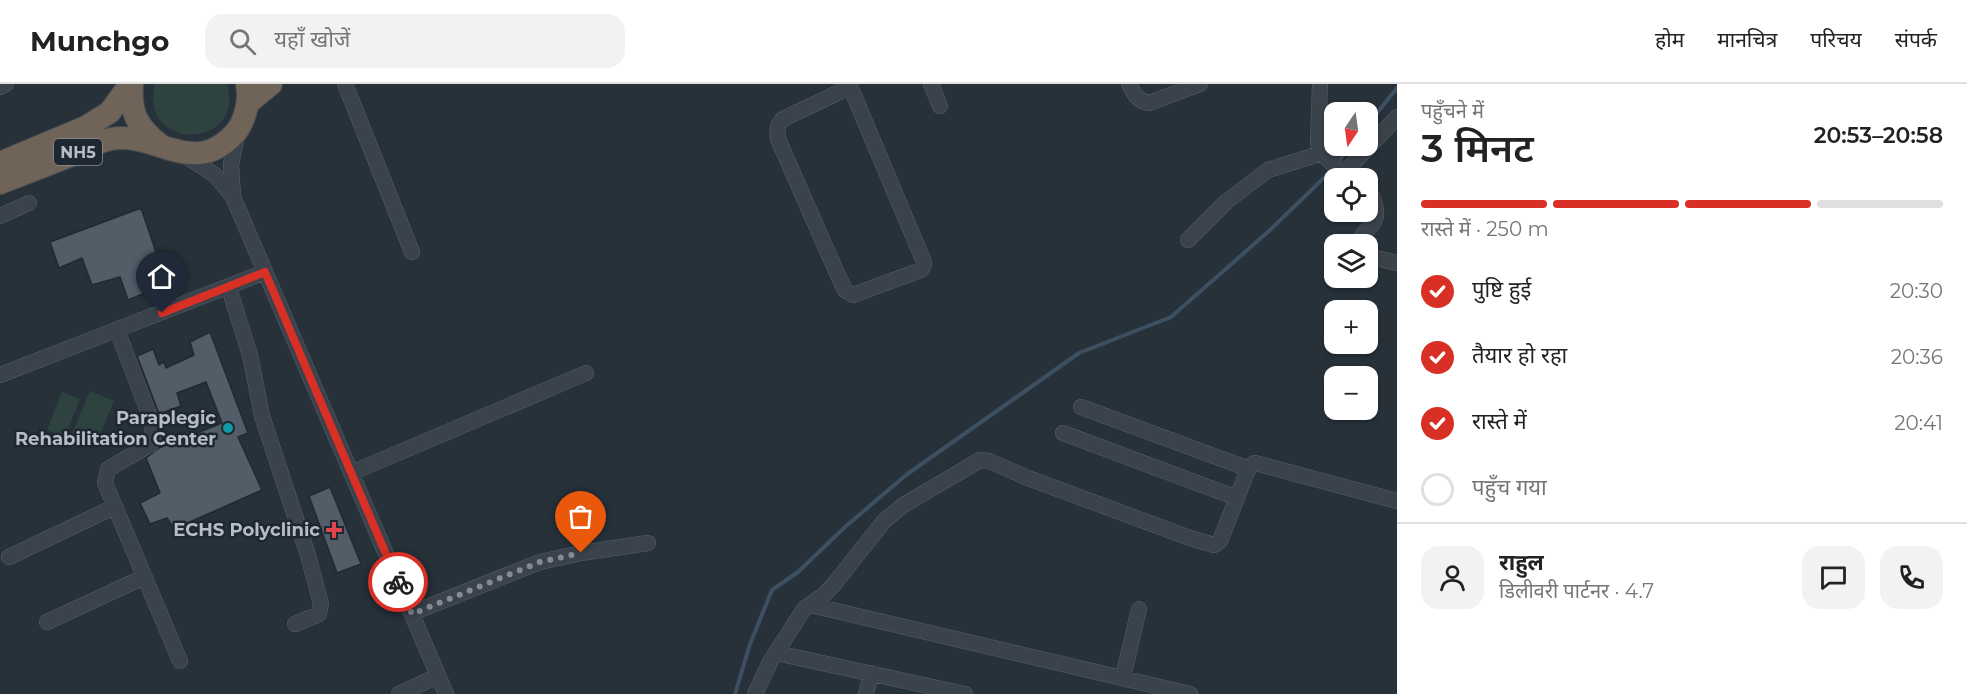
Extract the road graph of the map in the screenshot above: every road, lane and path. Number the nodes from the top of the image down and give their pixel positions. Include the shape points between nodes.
1 (6, 84) edge
2 (131, 84) edge
3 (271, 84) edge
4 (345, 84) edge
5 (931, 84) edge
6 (1130, 84) edge
7 (1200, 84) edge
8 (1320, 84) edge
9 (849, 85) edge
10 (0, 87) edge
11 (248, 94) edge
12 (940, 106) dead end
13 (1397, 117) edge
14 (238, 128) junction
15 (170, 149) junction
16 (1322, 153) junction
17 (0, 163) edge
18 (1340, 168) edge
19 (1355, 168) edge
20 (0, 183) edge
21 (233, 197) junction
22 (30, 203) dead end
23 (0, 216) edge
24 (1374, 222) edge
25 (1365, 234) edge
26 (1188, 240) dead end
27 (412, 252) dead end
28 (1378, 258) edge
29 (1397, 263) edge
30 (265, 272) junction
31 (229, 288) junction
32 (117, 330) junction
33 (586, 373) dead end
34 (0, 375) edge
35 (1081, 407) dead end
36 (1063, 433) dead end
37 (1249, 469) junction
38 (351, 473) junction
39 (1237, 498) junction
40 (1397, 501) edge
41 (114, 507) junction
42 (648, 543) dead end
43 (9, 557) dead end
44 (144, 577) junction
45 (811, 605) junction
46 (1139, 609) dead end
47 (412, 614) junction
48 (47, 622) dead end
49 (296, 624) dead end
50 (776, 652) junction
51 (180, 661) dead end
52 (871, 673) junction
53 (438, 676) junction
54 (1123, 678) junction
55 (922, 689) edge
56 (399, 694) edge
57 (446, 694) edge
58 (755, 694) edge
59 (866, 694) edge
60 (965, 694) edge
61 (1190, 694) edge

1 - 10 street
2 - 15 highway, NH5 via 135,118 145,134
2 - 17 highway, NH5 via 110,111 86,127
3 - 11 highway, NH5
4 - 27 street
5 - 12 street
6 - 7 street via 1136,98 1149,104
8 - 16 street via 1318,143
9 - 9 street via 924,265 921,270 854,295 845,290 777,130 783,118
11 - 14 highway, NH5
13 - 19 street
14 - 15 highway, NH5 via 213,149 194,154
14 - 21 street via 231,164
15 - 20 highway, NH5 via 135,139 111,139
15 - 21 street via 215,175
16 - 18 street
16 - 26 street via 1268,170 1226,202
21 - 30 street
22 - 23 street
24 - 25 street
28 - 29 street
30 - 31 street
30 - 38 street
31 - 32 street
31 - 49 street via 250,355 262,416 321,604 319,614
32 - 34 street
32 - 41 street via 154,429 151,444 108,469 105,483
33 - 38 street
35 - 37 street
36 - 39 street
37 - 39 street
37 - 40 street via 1260,464
38 - 47 street
39 - 45 street via 1220,541 1214,545 980,460 902,506 884,521 835,583
41 - 43 street
41 - 44 street
42 - 47 street via 540,562
44 - 48 street
44 - 51 street
45 - 50 street via 804,609
45 - 54 street
46 - 54 street
47 - 53 street
50 - 52 street
50 - 58 street
52 - 55 street
52 - 59 street
53 - 56 street
53 - 57 street
54 - 61 street
55 - 60 street

